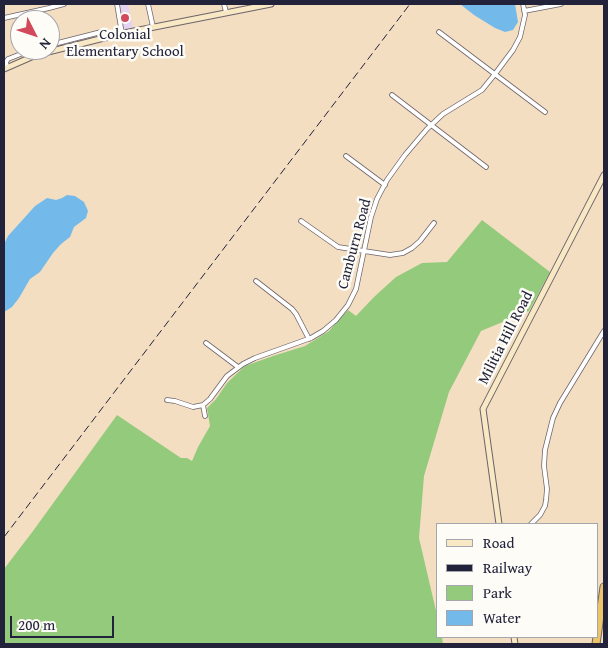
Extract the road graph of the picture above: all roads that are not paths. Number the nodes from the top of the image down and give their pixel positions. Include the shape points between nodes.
1 (64, 4) edge
2 (117, 4) edge
3 (148, 4) edge
4 (224, 4) edge
5 (271, 4) edge
6 (523, 4) edge
7 (561, 4) edge
8 (524, 11) junction
9 (226, 12) junction
10 (4, 18) edge
11 (153, 27) junction
12 (439, 32) dead end
13 (122, 34) junction
14 (105, 38) junction
15 (60, 42) edge
16 (6, 68) edge
17 (495, 74) junction
18 (392, 95) dead end
19 (545, 112) dead end
20 (431, 125) junction
21 (346, 156) dead end
22 (486, 167) dead end
23 (604, 175) edge
24 (385, 185) junction
25 (301, 221) dead end
26 (434, 223) dead end
27 (364, 251) junction
28 (256, 281) dead end
29 (604, 331) edge
30 (308, 339) junction
31 (206, 343) dead end
32 (238, 367) junction
33 (167, 400) dead end
34 (202, 405) junction
35 (205, 416) dead end
36 (499, 523) edge
37 (532, 523) edge
38 (604, 587) edge
39 (598, 630) edge

1 - 10 street
2 - 13 street
3 - 11 street
4 - 9 street
5 - 9 street
6 - 8 street, Camburn Road
7 - 8 street
8 - 17 street, Camburn Road via 517,44
9 - 11 street
11 - 13 street
12 - 17 street
13 - 14 street
14 - 15 street via 101,32
14 - 16 street via 36,56
17 - 19 street
17 - 20 street, Camburn Road via 482,90
18 - 20 street
20 - 22 street
20 - 24 street, Camburn Road
21 - 24 street
23 - 36 street, Militia Hill Road via 483,409
24 - 27 street, Camburn Road via 370,217
25 - 27 street via 336,246
26 - 27 street via 415,246 403,253 385,255
27 - 30 street, Camburn Road via 352,298 336,320
28 - 30 street via 292,309
29 - 37 street via 552,421 545,450 546,500 540,515
30 - 32 street, Camburn Road
31 - 32 street
32 - 34 street, Camburn Road
33 - 34 street via 193,407
34 - 35 street
38 - 39 highway

